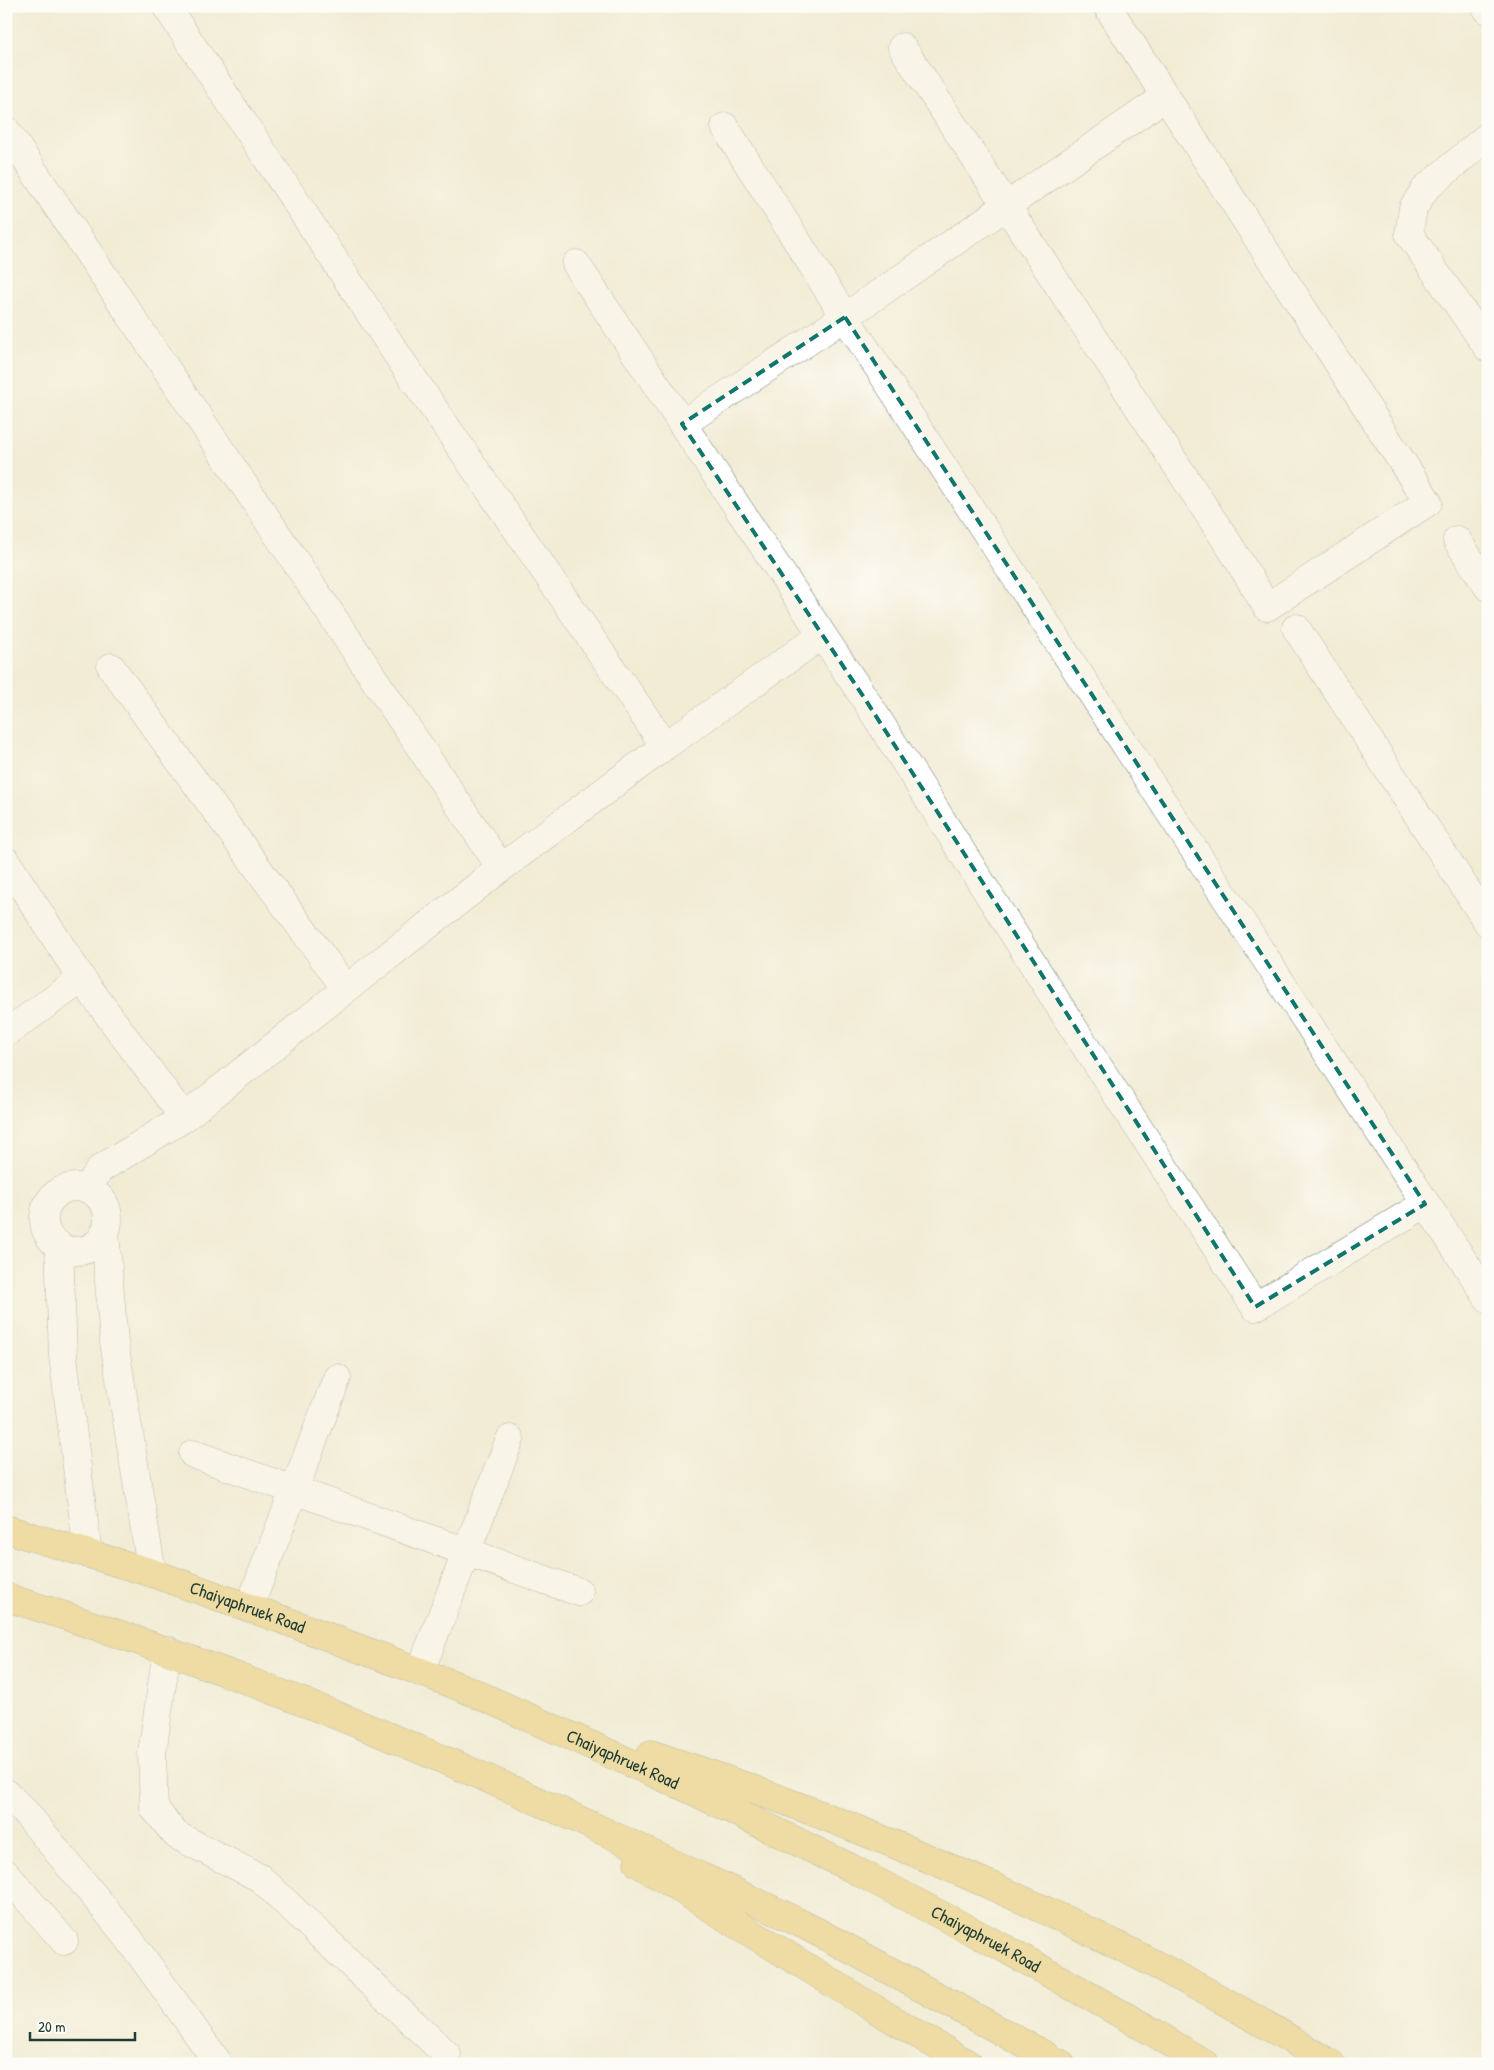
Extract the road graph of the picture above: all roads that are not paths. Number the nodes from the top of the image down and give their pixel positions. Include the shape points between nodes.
1 (166, 6) edge
2 (1107, 6) edge
3 (1485, 6) edge
4 (1488, 10) edge
5 (902, 47) dead end
6 (1165, 96) junction
7 (725, 127) dead end
8 (6, 130) edge
9 (1488, 136) edge
10 (1007, 206) junction
11 (576, 264) dead end
12 (845, 317) junction
13 (1488, 348) edge
14 (682, 424) junction
15 (1457, 540) dead end
16 (1488, 588) edge
17 (1296, 628) dead end
18 (822, 635) junction
19 (111, 667) dead end
20 (665, 746) junction
21 (6, 861) edge
22 (502, 868) junction
23 (1488, 923) edge
24 (82, 979) junction
25 (346, 989) junction
26 (6, 1033) edge
27 (184, 1118) junction
28 (87, 1189) junction
29 (1425, 1204) junction
30 (105, 1232) junction
31 (58, 1245) junction
32 (1488, 1298) edge
33 (337, 1378) dead end
34 (510, 1439) dead end
35 (193, 1454) dead end
36 (294, 1490) junction
37 (6, 1529) edge
38 (466, 1552) junction
39 (88, 1554) junction
40 (152, 1573) junction
41 (579, 1592) dead end
42 (6, 1597) edge
43 (249, 1608) junction
44 (167, 1650) junction
45 (420, 1672) junction
46 (463, 1688) junction
47 (6, 1793) edge
48 (536, 1798) junction
49 (6, 1874) edge
50 (64, 1941) dead end
51 (447, 2055) dead end
52 (220, 2064) edge
53 (968, 2064) edge
54 (1062, 2064) edge
55 (1205, 2064) edge
56 (1331, 2064) edge

1 - 20 street via 406,368
2 - 6 street
3 - 4 street
5 - 10 street
6 - 10 street
6 - 10 street via 1428,502 1267,606
7 - 12 street
8 - 22 street
9 - 13 street via 1426,188 1413,208 1409,234
10 - 12 street
11 - 14 street
12 - 14 street
12 - 29 street
14 - 18 street
15 - 16 street
17 - 23 street
18 - 20 street
18 - 29 street via 1255,1307
19 - 25 street
20 - 22 street
21 - 24 street
22 - 25 street
24 - 26 street
24 - 27 street
25 - 27 street
27 - 28 street via 100,1169
28 - 30 street via 98,1196 105,1207 108,1220
28 - 31 street via 67,1188 57,1192 45,1209 46,1229
29 - 32 street
30 - 31 street via 90,1248 68,1250
30 - 40 street via 114,1342
31 - 39 street via 64,1356
33 - 36 street
34 - 38 street
35 - 36 street
36 - 38 street
36 - 43 street
37 - 39 main road, Chaiyaphruek Road
38 - 41 street
38 - 45 street
39 - 40 main road, Chaiyaphruek Road
40 - 43 main road, Chaiyaphruek Road
42 - 44 main road
43 - 45 main road, Chaiyaphruek Road
44 - 48 main road via 412,1745
44 - 51 street via 152,1753 154,1808 176,1835 260,1878
45 - 46 main road, Chaiyaphruek Road
46 - 55 main road, Chaiyaphruek Road via 689,1789 851,1868 1004,1948
46 - 56 main road via 790,1803 929,1859 1190,1982
47 - 52 street via 128,1936
48 - 53 main road via 731,1922
48 - 54 main road via 804,1925
49 - 50 street

